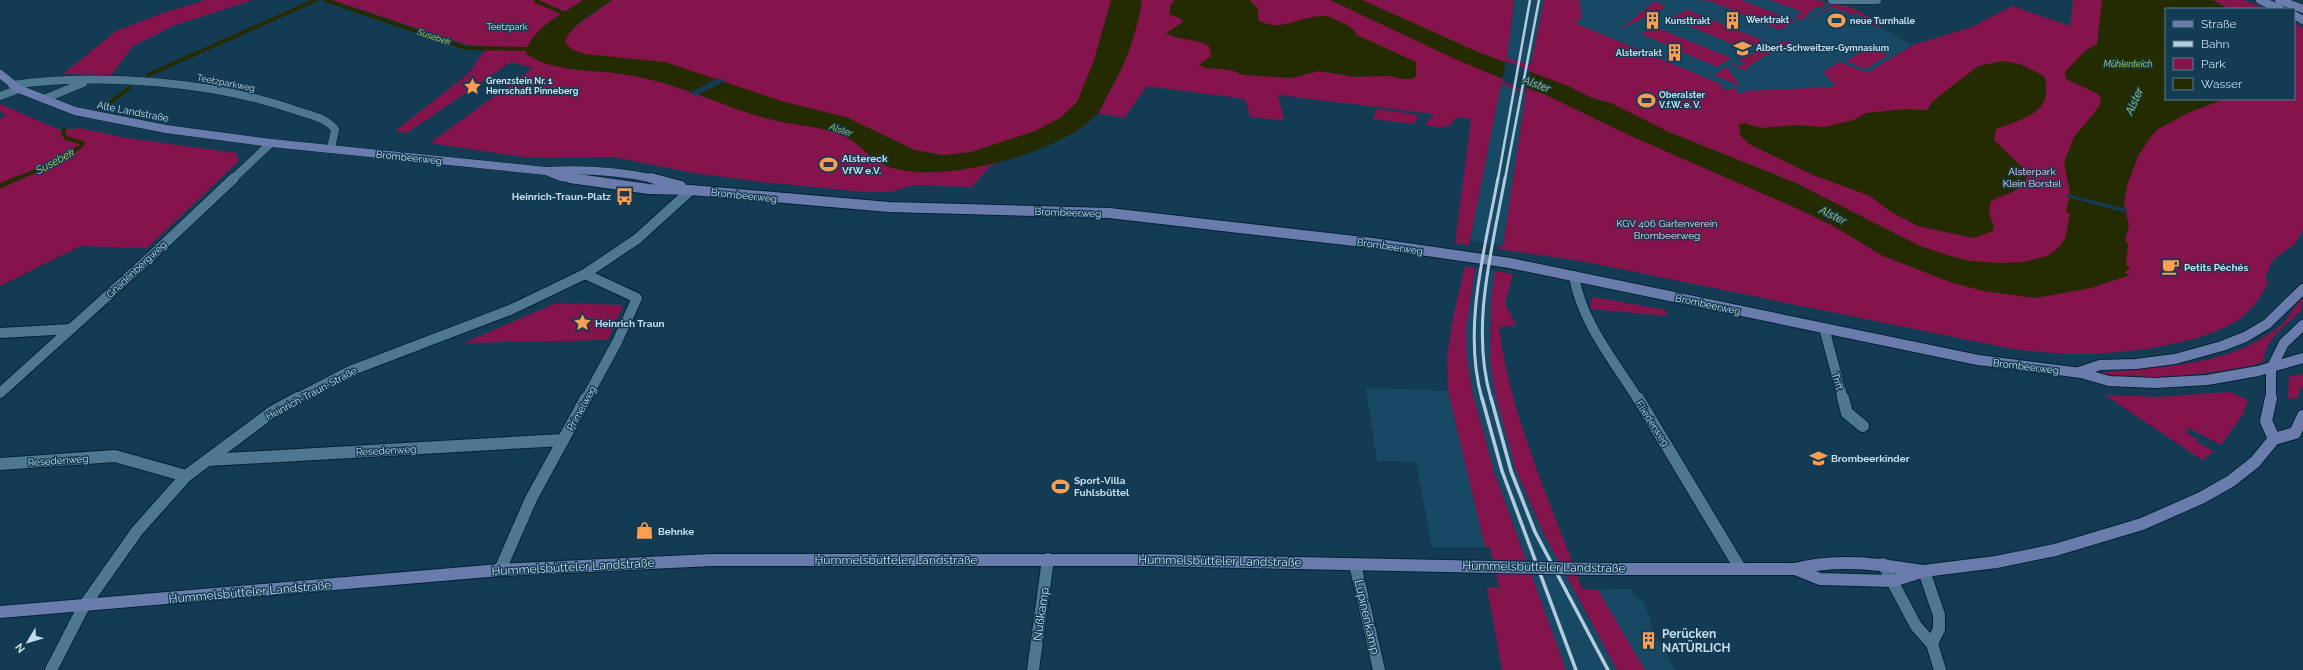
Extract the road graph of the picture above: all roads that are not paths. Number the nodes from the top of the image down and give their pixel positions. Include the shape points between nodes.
1 (1832, 0) edge
2 (1877, 0) edge
3 (2260, 0) edge
4 (2279, 0) edge
5 (2295, 0) edge
6 (2278, 8) edge
7 (2302, 8) edge
8 (0, 74) edge
9 (87, 81) junction
10 (15, 87) junction
11 (0, 96) edge
12 (44, 99) junction
13 (271, 143) junction
14 (331, 148) junction
15 (691, 190) junction
16 (584, 274) junction
17 (1574, 276) junction
18 (2303, 289) edge
19 (2303, 325) edge
20 (70, 328) junction
21 (1824, 328) junction
22 (0, 333) edge
23 (2303, 358) edge
24 (2271, 369) junction
25 (2079, 372) junction
26 (0, 393) edge
27 (2303, 416) edge
28 (1863, 426) dead end
29 (2274, 439) junction
30 (563, 440) junction
31 (208, 460) junction
32 (0, 464) edge
33 (186, 476) junction
34 (1048, 559) junction
35 (1355, 564) junction
36 (1883, 564) junction
37 (1740, 568) junction
38 (1795, 569) junction
39 (500, 570) junction
40 (1924, 571) junction
41 (1893, 581) junction
42 (84, 606) junction
43 (0, 612) edge
44 (1932, 644) junction
45 (51, 670) edge
46 (1033, 670) edge
47 (1380, 670) edge
48 (1940, 670) edge

1 - 2 street
3 - 6 main road
4 - 7 main road
5 - 7 street
8 - 10 main road, Alte Landstraße
9 - 10 street, Teetzparkweg via 43,80
9 - 12 street, Teetzparkweg
9 - 14 street, Teetzparkweg via 149,82 218,90 278,105 333,126 336,137
10 - 11 street, Teetzparkweg
10 - 12 main road, Alte Landstraße
12 - 13 main road, Alte Landstraße via 75,111 101,117 166,129
13 - 14 main road, Brombeerweg
13 - 20 street, Gnadenbergweg
14 - 15 main road, Brombeerweg via 546,171 561,177 635,188
15 - 16 street, Heinrich-Traun-Straße via 637,239
15 - 17 main road, Brombeerweg via 881,206 1103,213 1182,220 1486,259
16 - 30 street, Primelweg via 637,298 617,342
16 - 31 street, Heinrich-Traun-Straße via 510,310 350,371 272,412
17 - 21 main road, Brombeerweg
17 - 37 street, Fliederweg via 1577,295 1584,311 1640,404 1691,481
18 - 25 main road, Brombeerweg via 2292,295 2272,320 2235,342 2188,356 2137,363 2093,365
19 - 24 main road via 2284,343
20 - 22 street
20 - 26 street, Gnadenbergweg
21 - 25 main road, Brombeerweg via 1978,360 2026,368
21 - 28 street, Trift via 1847,413
23 - 24 main road, Brombeerweg
24 - 25 main road, Brombeerweg via 2208,379 2136,383 2108,381
24 - 29 main road via 2271,398 2266,421
27 - 29 main road via 2295,433
29 - 40 main road, Hummelsbütteler Landstraße via 2255,462 2231,481 2182,508 2142,524 2055,550 1996,562
30 - 31 street, Resedenweg
30 - 39 street, Primelweg via 531,499
31 - 33 street, Heinrich-Traun-Straße
32 - 33 street, Resedenweg via 115,456
33 - 42 street, Heinrich-Traun-Straße via 137,531
34 - 35 main road, Hummelsbütteler Landstraße
34 - 39 main road, Hummelsbütteler Landstraße via 712,560
34 - 46 street, Nußkamp
35 - 37 main road, Hummelsbütteler Landstraße, bridge via 1592,569
35 - 47 street, Lupinenkamp
36 - 38 main road, Hummelsbütteler Landstraße via 1813,563
36 - 40 main road, Hummelsbütteler Landstraße
36 - 41 street
37 - 38 main road, Hummelsbütteler Landstraße
38 - 41 main road, Hummelsbütteler Landstraße via 1820,579
39 - 42 main road, Hummelsbütteler Landstraße
40 - 41 main road, Hummelsbütteler Landstraße
40 - 44 street via 1932,589 1939,629
41 - 44 street via 1916,626
42 - 43 main road, Hummelsbütteler Landstraße
42 - 45 street, Heinrich-Traun-Straße
44 - 48 street

